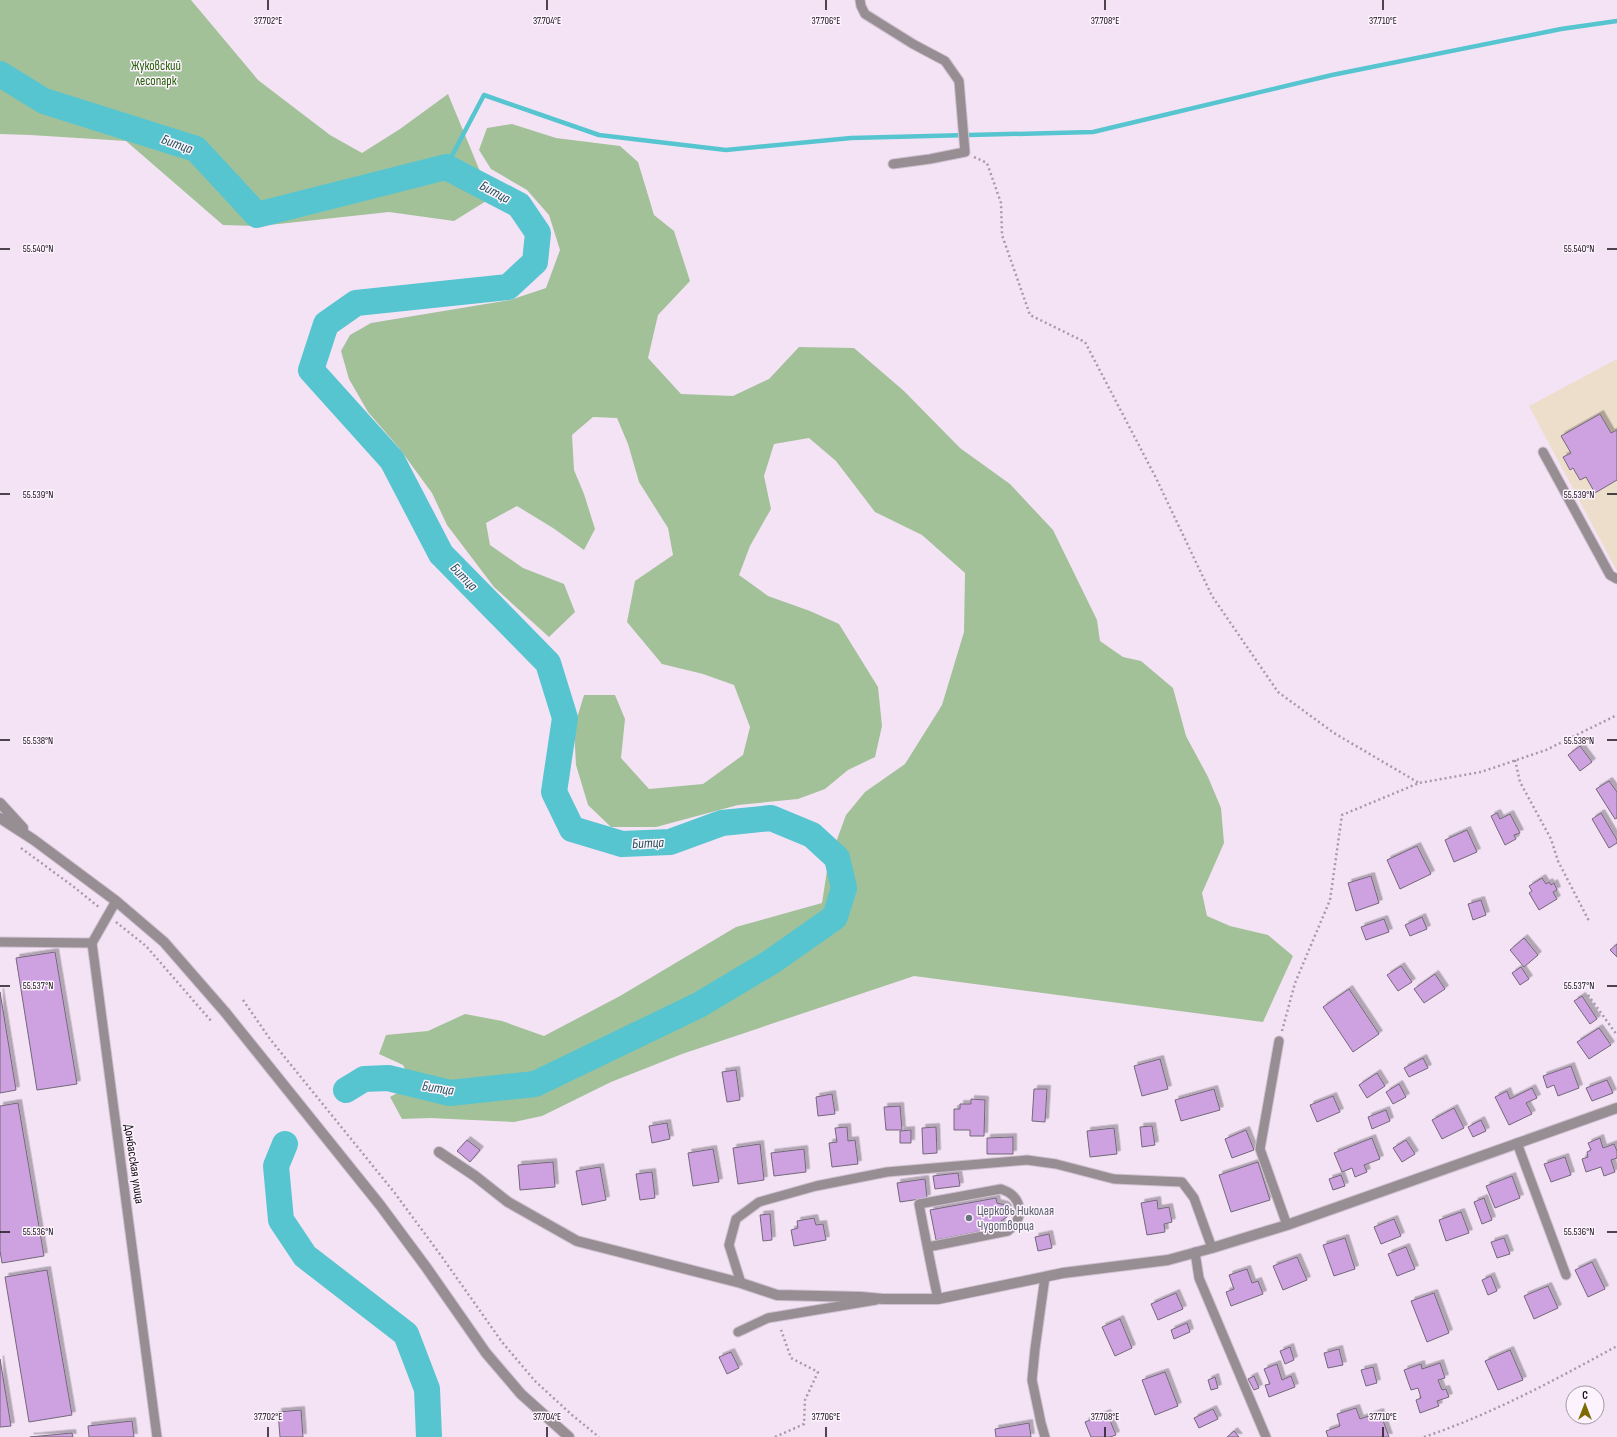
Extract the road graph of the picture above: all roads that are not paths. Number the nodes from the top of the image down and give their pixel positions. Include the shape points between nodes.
1 (860, 0) edge
2 (893, 164) dead end
3 (1543, 452) dead end
4 (1617, 579) edge
5 (0, 803) edge
6 (0, 818) edge
7 (34, 840) junction
8 (116, 901) junction
9 (0, 942) edge
10 (92, 943) junction
11 (1279, 1041) road end
12 (1617, 1108) edge
13 (1516, 1143) junction
14 (439, 1152) dead end
15 (1287, 1225) junction
16 (928, 1247) junction
17 (1212, 1248) junction
18 (1195, 1252) junction
19 (1566, 1275) dead end
20 (1045, 1277) junction
21 (740, 1283) junction
22 (882, 1299) junction
23 (938, 1299) junction
24 (738, 1332) dead end
25 (157, 1437) edge
26 (569, 1437) edge
27 (1045, 1437) edge
28 (1266, 1437) edge

1 - 2 lane via 865,14 945,61 958,81 965,152
3 - 4 lane via 1610,575
5 - 7 street
6 - 7 street
7 - 8 street
8 - 10 lane
8 - 26 street via 164,942 225,1012 380,1205 486,1353 521,1394
9 - 10 lane
10 - 25 lane, Донбасская улица
11 - 15 lane via 1260,1149
12 - 13 street
13 - 15 street
13 - 19 lane
14 - 21 street via 508,1202 577,1241
15 - 17 street
16 - 16 lane via 920,1204 994,1190 1007,1191 1017,1201 1018,1221 1008,1230
16 - 23 lane
17 - 18 street
17 - 21 lane via 1194,1198 1182,1182 1114,1179 1056,1164 1027,1160 887,1172 816,1186 760,1202 736,1220 729,1244
18 - 20 street via 1168,1260
18 - 28 lane via 1199,1278
20 - 23 street
20 - 27 lane via 1032,1380
21 - 22 street via 777,1295
22 - 23 street
22 - 24 lane via 768,1318

